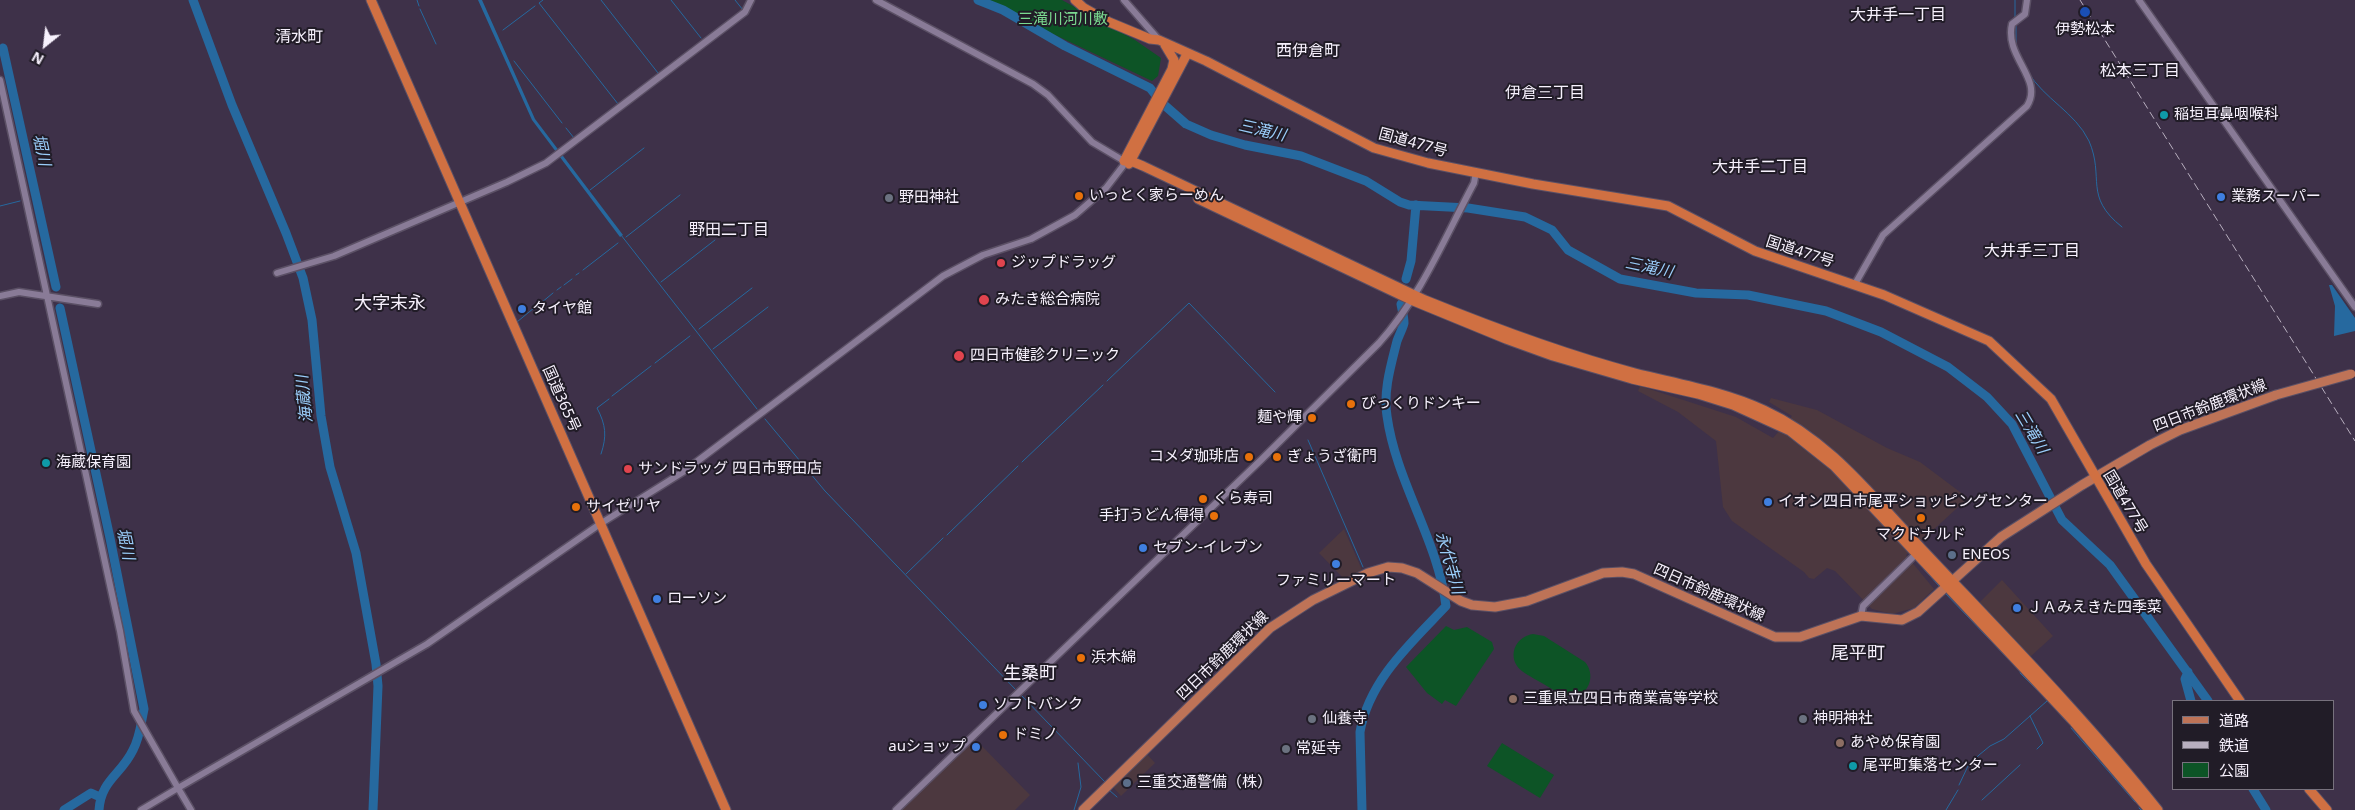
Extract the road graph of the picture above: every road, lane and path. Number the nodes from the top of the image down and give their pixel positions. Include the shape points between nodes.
1 (371, 0) edge
2 (751, 0) edge
3 (876, 0) edge
4 (1075, 0) edge
5 (1124, 0) edge
6 (2027, 0) edge
7 (2139, 0) edge
8 (1164, 45) junction
9 (1186, 56) junction
10 (0, 80) edge
11 (1136, 145) junction
12 (1127, 163) junction
13 (1476, 172) junction
14 (1208, 197) junction
15 (460, 203) junction
16 (1254, 226) junction
17 (277, 273) dead end
18 (1855, 284) junction
19 (0, 296) edge
20 (46, 296) junction
21 (1412, 297) junction
22 (98, 304) dead end
23 (2355, 307) edge
24 (2353, 373) edge
25 (2276, 395) junction
26 (2210, 418) junction
27 (2159, 435) dead end
28 (2154, 446) junction
29 (2094, 478) junction
30 (600, 524) junction
31 (1916, 554) junction
32 (1949, 583) junction
33 (1862, 616) junction
34 (2239, 700) edge
35 (178, 788) junction
36 (2310, 790) edge
37 (141, 810) edge
38 (191, 810) edge
39 (726, 810) edge
40 (896, 810) edge
41 (1083, 810) edge
42 (2150, 810) edge
43 (2158, 810) edge
44 (2327, 810) edge

1 - 15 highway, 国道365号
2 - 15 street via 745,12 558,154 526,174
3 - 12 street via 1033,84 1048,95 1092,142
4 - 8 highway, 国道477号 via 1125,30
5 - 8 street
6 - 18 street via 2025,14 2016,22 2010,40 2030,83 2032,98 1884,235
7 - 23 street
8 - 9 highway, 国道477号
8 - 11 highway via 1174,60 1172,69
9 - 11 highway
9 - 13 highway, 国道477号 via 1233,74 1374,148 1428,164
10 - 20 street
11 - 12 highway
12 - 14 highway
12 - 16 highway
12 - 30 street via 1106,188 1075,215 1031,239 957,267 710,453
13 - 18 highway, 国道477号 via 1668,206 1754,251
13 - 21 street via 1474,183
14 - 16 highway via 1250,220
14 - 21 highway
15 - 17 street via 331,257
15 - 30 highway, 国道365号
16 - 21 highway
18 - 29 highway, 国道477号 via 1940,317 1995,346 2050,399
19 - 20 street via 18,292
20 - 22 street
20 - 35 street via 120,631 134,710
21 - 31 highway via 1467,324 1553,356 1698,394 1756,414 1790,432 1824,456
21 - 32 highway via 1560,350 1699,387 1765,410 1832,454
21 - 40 street via 1378,343 1261,460
24 - 25 main road, 四日市鈴鹿環状線, bridge
25 - 26 main road via 2242,401
25 - 28 main road, 四日市鈴鹿環状線 via 2212,417
26 - 27 main road
26 - 28 main road
28 - 29 main road, 四日市鈴鹿環状線
29 - 32 main road, 四日市鈴鹿環状線 via 2001,537
29 - 34 highway, 国道477号 via 2146,564
30 - 35 street via 427,644
30 - 39 highway, 国道365号
31 - 32 highway
31 - 33 street via 1863,606
32 - 33 main road, 四日市鈴鹿環状線 via 1910,618
32 - 42 highway
32 - 43 highway via 2079,717
33 - 41 main road, 四日市鈴鹿環状線 via 1800,637 1775,637 1634,574 1600,574 1503,607 1472,605 1417,573 1388,567 1368,573 1291,613 1259,638
35 - 37 street
35 - 38 street
36 - 44 highway

